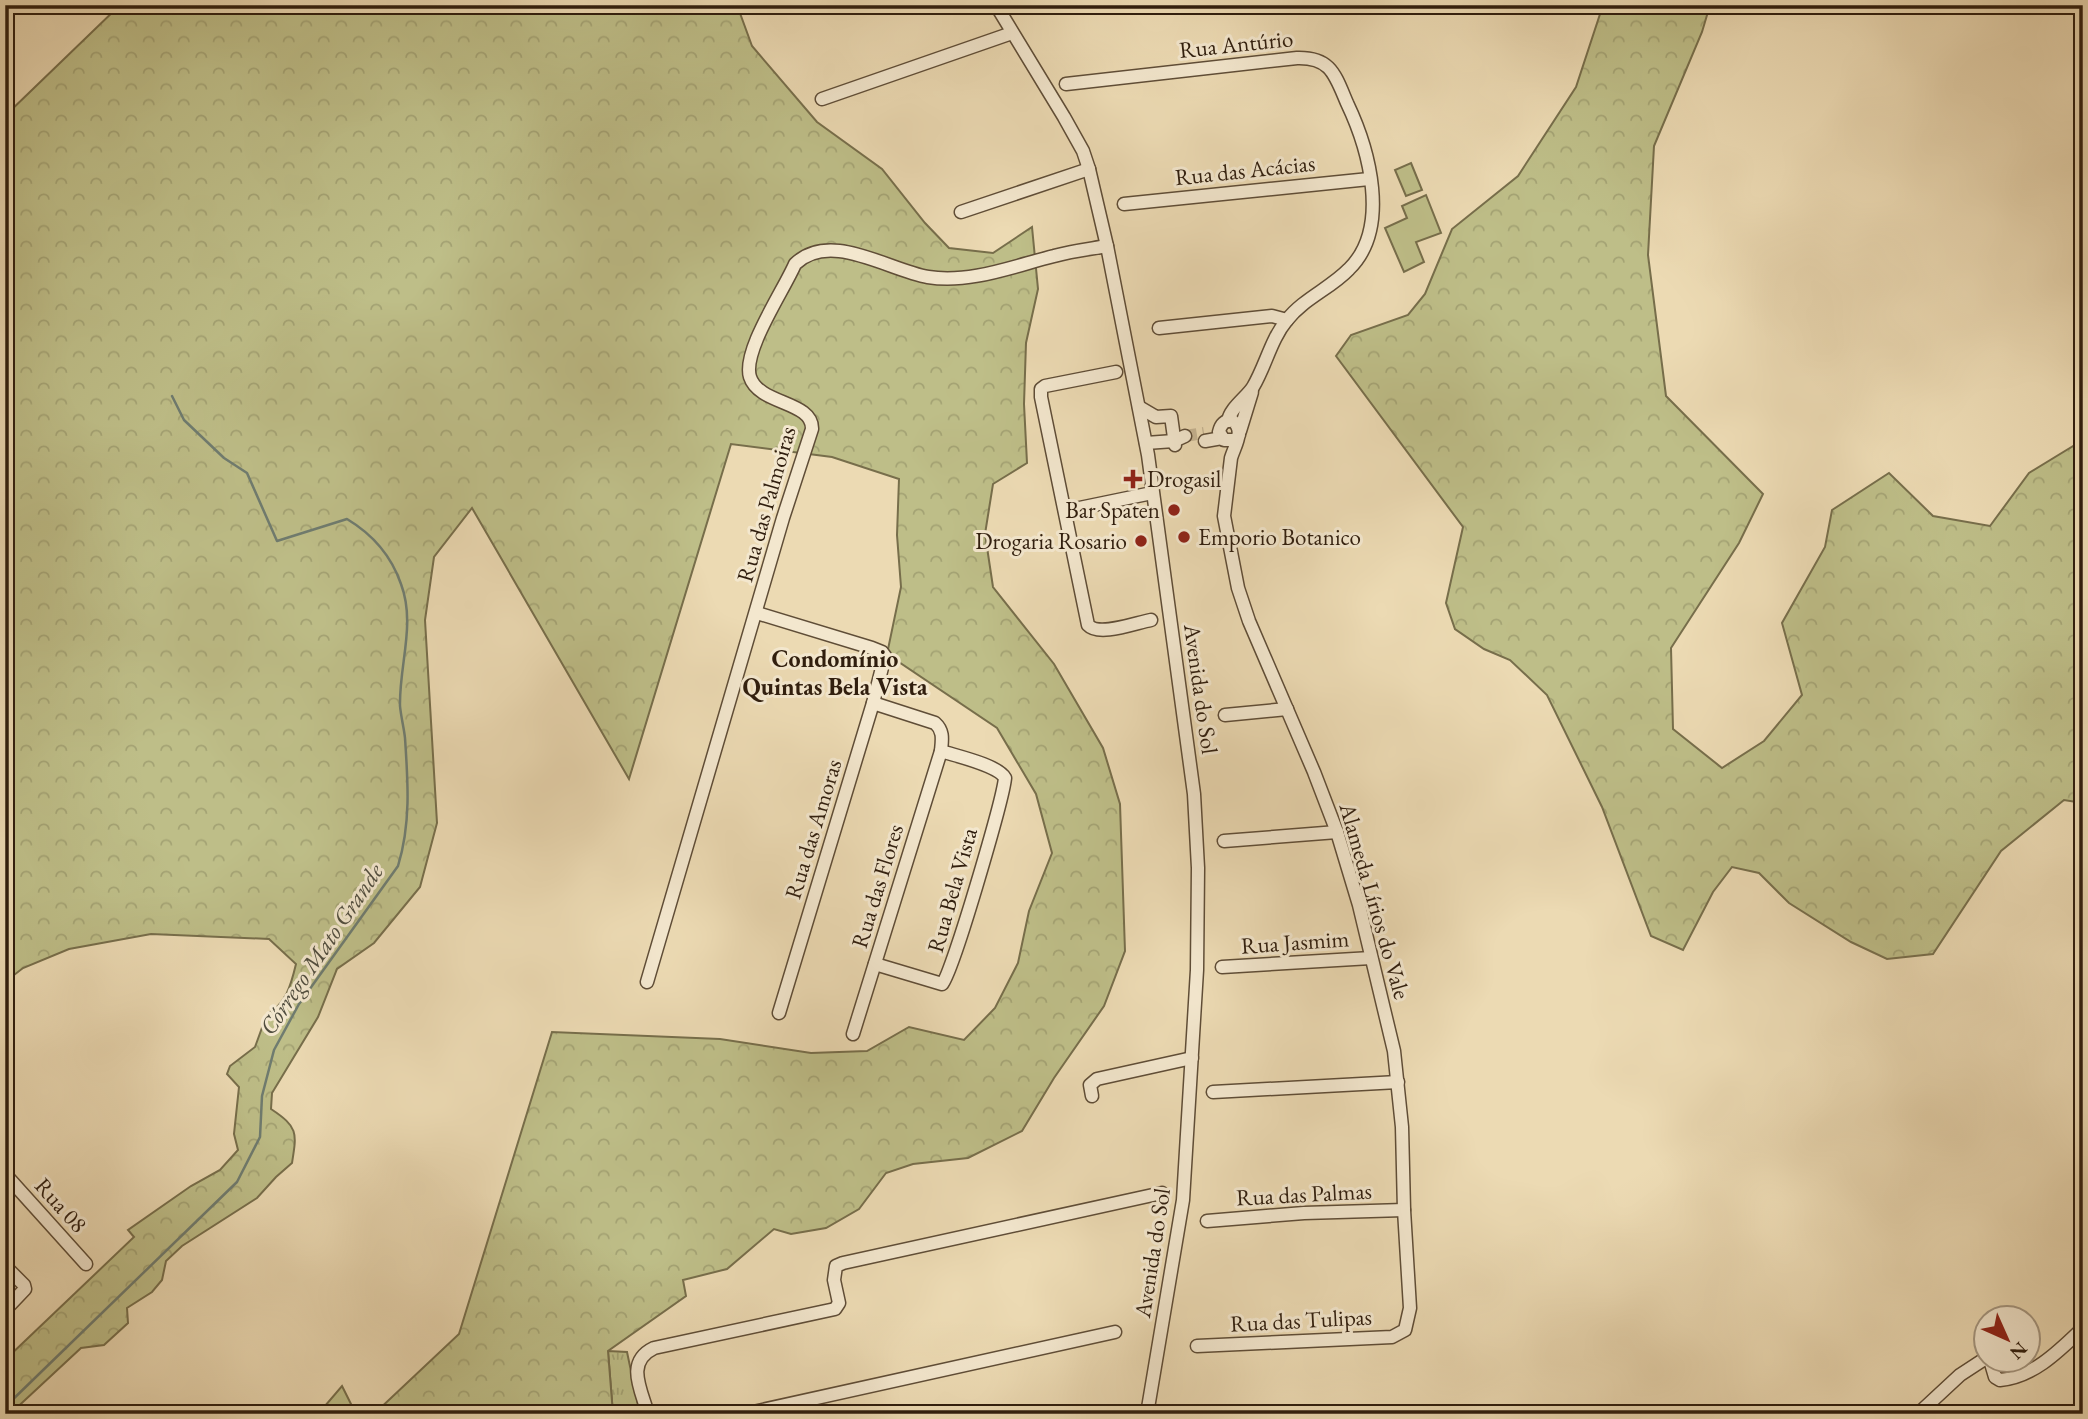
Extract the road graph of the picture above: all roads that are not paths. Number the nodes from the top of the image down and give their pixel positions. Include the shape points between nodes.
1 (996, 5) edge
2 (1012, 33) junction
3 (1066, 84) dead end
4 (822, 99) dead end
5 (1089, 169) junction
6 (1369, 178) junction
7 (1124, 204) dead end
8 (961, 212) dead end
9 (1107, 246) junction
10 (1287, 320) junction
11 (1159, 328) dead end
12 (1116, 372) dead end
13 (1252, 388) junction
14 (1139, 407) junction
15 (1172, 418) junction
16 (1228, 421) junction
17 (1142, 424) junction
18 (1239, 434) junction
19 (1204, 437) tunnel mouth
20 (1222, 437) junction
21 (1147, 449) junction
22 (1153, 493) junction
23 (1225, 500) junction
24 (1065, 511) junction
25 (757, 613) junction
26 (1151, 620) dead end
27 (873, 703) junction
28 (1287, 709) junction
29 (1225, 715) dead end
30 (941, 751) junction
31 (1337, 832) junction
32 (1224, 841) dead end
33 (1371, 958) junction
34 (875, 964) junction
35 (1222, 967) dead end
36 (647, 982) dead end
37 (779, 1013) dead end
38 (853, 1034) dead end
39 (1192, 1058) junction
40 (1398, 1082) junction
41 (1213, 1092) dead end
42 (1092, 1096) dead end
43 (5, 1174) edge
44 (1162, 1193) dead end
45 (1404, 1210) junction
46 (1207, 1221) dead end
47 (86, 1264) dead end
48 (5, 1266) edge
49 (5, 1310) edge
50 (2083, 1328) edge
51 (1405, 1330) joint
52 (1115, 1332) dead end
53 (1197, 1346) dead end
54 (2042, 1363) edge
55 (1972, 1368) edge
56 (1994, 1374) edge
57 (2019, 1374) edge
58 (1146, 1412) edge
59 (648, 1414) edge
60 (744, 1414) edge
61 (1918, 1414) edge

1 - 2 street, Avenida do Sol
2 - 4 street
2 - 5 street, Avenida do Sol via 1064,117
3 - 6 street, Rua Antúrio via 1317,59 1330,68 1351,110
5 - 8 street
5 - 9 street, Avenida do Sol
6 - 7 street, Rua das Acácias
6 - 10 street, Rua Antúrio via 1374,210 1368,241 1358,260
9 - 14 street, Avenida do Sol
9 - 25 street, Rua das Palmoiras via 942,279 915,275 845,251 819,251 795,264 748,365 756,389 798,409 812,423
10 - 11 street via 1272,316
10 - 13 street, Rua Antúrio
12 - 24 street via 1041,389
13 - 16 street
13 - 18 street, Alameda Lírios do Vale
14 - 15 street via 1156,417
14 - 17 street, Avenida do Sol
15 - 17 street
15 - 21 street via 1180,442
16 - 18 street via 1237,424
16 - 20 street via 1222,423
17 - 21 street, Avenida do Sol
18 - 20 street via 1235,440
18 - 23 street, Alameda Lírios do Vale
19 - 20 street
20 - 23 street, Alameda Lírios do Vale
21 - 22 street, Avenida do Sol
22 - 24 street
22 - 39 street, Avenida do Sol via 1197,835
23 - 28 street, Alameda Lírios do Vale via 1238,588
24 - 26 street via 1091,628 1105,631
25 - 27 street, Rua das Amoras via 882,652 885,656
25 - 36 street, Rua das Palmoiras
27 - 30 street via 935,723 942,732
27 - 37 street, Rua das Amoras
28 - 29 street
28 - 31 street, Alameda Lírios do Vale
30 - 34 street, Rua das Flores
30 - 34 street, Rua Bela Vista via 994,769 1005,778 964,927 945,982 937,984
31 - 32 street
31 - 33 street, Alameda Lírios do Vale
33 - 35 street, Rua Jasmim
33 - 40 street, Alameda Lírios do Vale
34 - 38 street, Rua das Flores
39 - 42 street via 1093,1080
39 - 58 street, Avenida do Sol via 1183,1200
40 - 41 street
40 - 45 street, Alameda Lírios do Vale
43 - 47 street, Rua 08
44 - 59 street via 836,1266 839,1297 835,1309 644,1353 636,1370
45 - 46 street, Rua das Palmas
45 - 51 street, Alameda Lírios do Vale via 1410,1308
48 - 49 street via 25,1286
50 - 54 street
51 - 53 street, Rua das Tulipas via 1392,1336
52 - 60 street
55 - 61 street
56 - 57 street via 2000,1380

